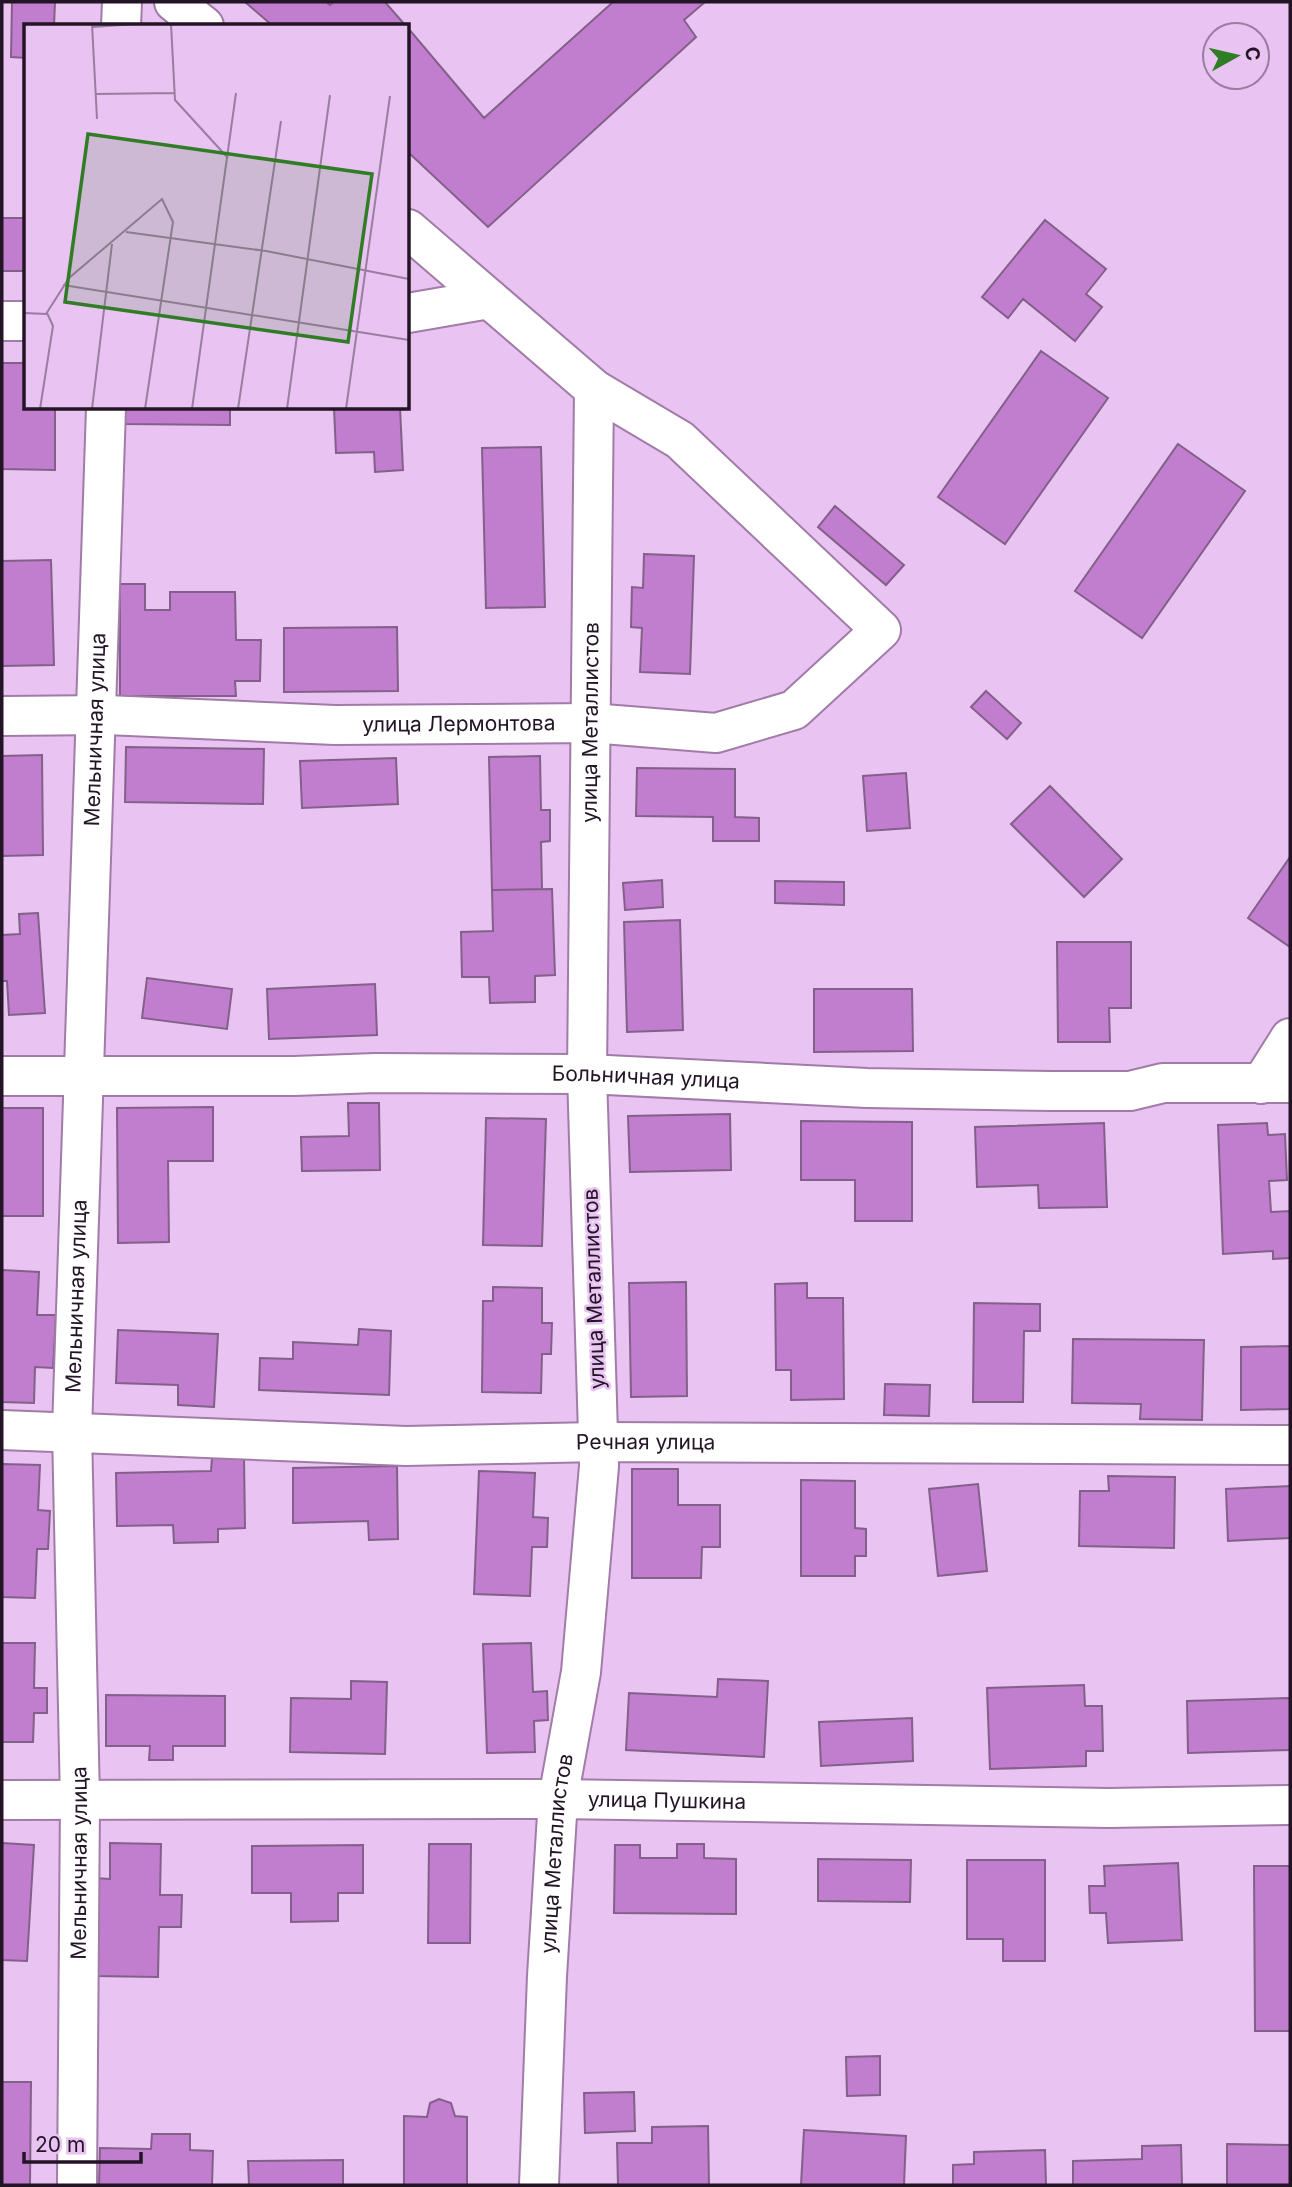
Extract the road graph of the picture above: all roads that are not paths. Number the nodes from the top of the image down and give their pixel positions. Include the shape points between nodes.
1 (122, 2) edge
2 (174, 2) edge
3 (121, 24) edge
4 (202, 24) edge
5 (410, 231) edge
6 (489, 299) junction
7 (410, 313) edge
8 (2, 321) edge
9 (24, 321) edge
10 (594, 389) junction
11 (106, 410) edge
12 (2, 716) edge
13 (93, 716) junction
14 (591, 723) junction
15 (1290, 1038) edge
16 (587, 1074) junction
17 (2, 1076) edge
18 (82, 1076) junction
19 (1276, 1083) edge
20 (2, 1430) edge
21 (72, 1430) junction
22 (598, 1442) junction
23 (1290, 1445) edge
24 (558, 1799) junction
25 (2, 1800) edge
26 (80, 1801) junction
27 (1290, 1805) edge
28 (77, 2185) edge
29 (539, 2185) edge

1 - 3 street
2 - 4 street
5 - 6 street
6 - 7 street
6 - 10 street
8 - 9 street
10 - 14 street, улица Металлистов
10 - 14 street, улица Лермонтова via 680,440 881,630 794,710 716,733
11 - 13 street, Мельничная улица
12 - 13 street, улица Лермонтова
13 - 14 street, улица Лермонтова via 335,725
13 - 18 street, Мельничная улица
14 - 16 street, улица Металлистов
15 - 19 street
16 - 18 street, Больничная улица
16 - 19 street, Больничная улица via 1039,1091 1130,1091 1163,1083
16 - 22 street, улица Металлистов
17 - 18 street, Больничная улица
18 - 21 street, Мельничная улица
20 - 21 street, Речная улица
21 - 22 street, Речная улица via 406,1447
21 - 26 street, Мельничная улица
22 - 23 street, Речная улица
22 - 24 street, улица Металлистов via 581,1672
24 - 26 street, улица Пушкина
24 - 27 street, улица Пушкина via 1110,1808
24 - 29 street, улица Металлистов
25 - 26 street, улица Пушкина
26 - 28 street, Мельничная улица

